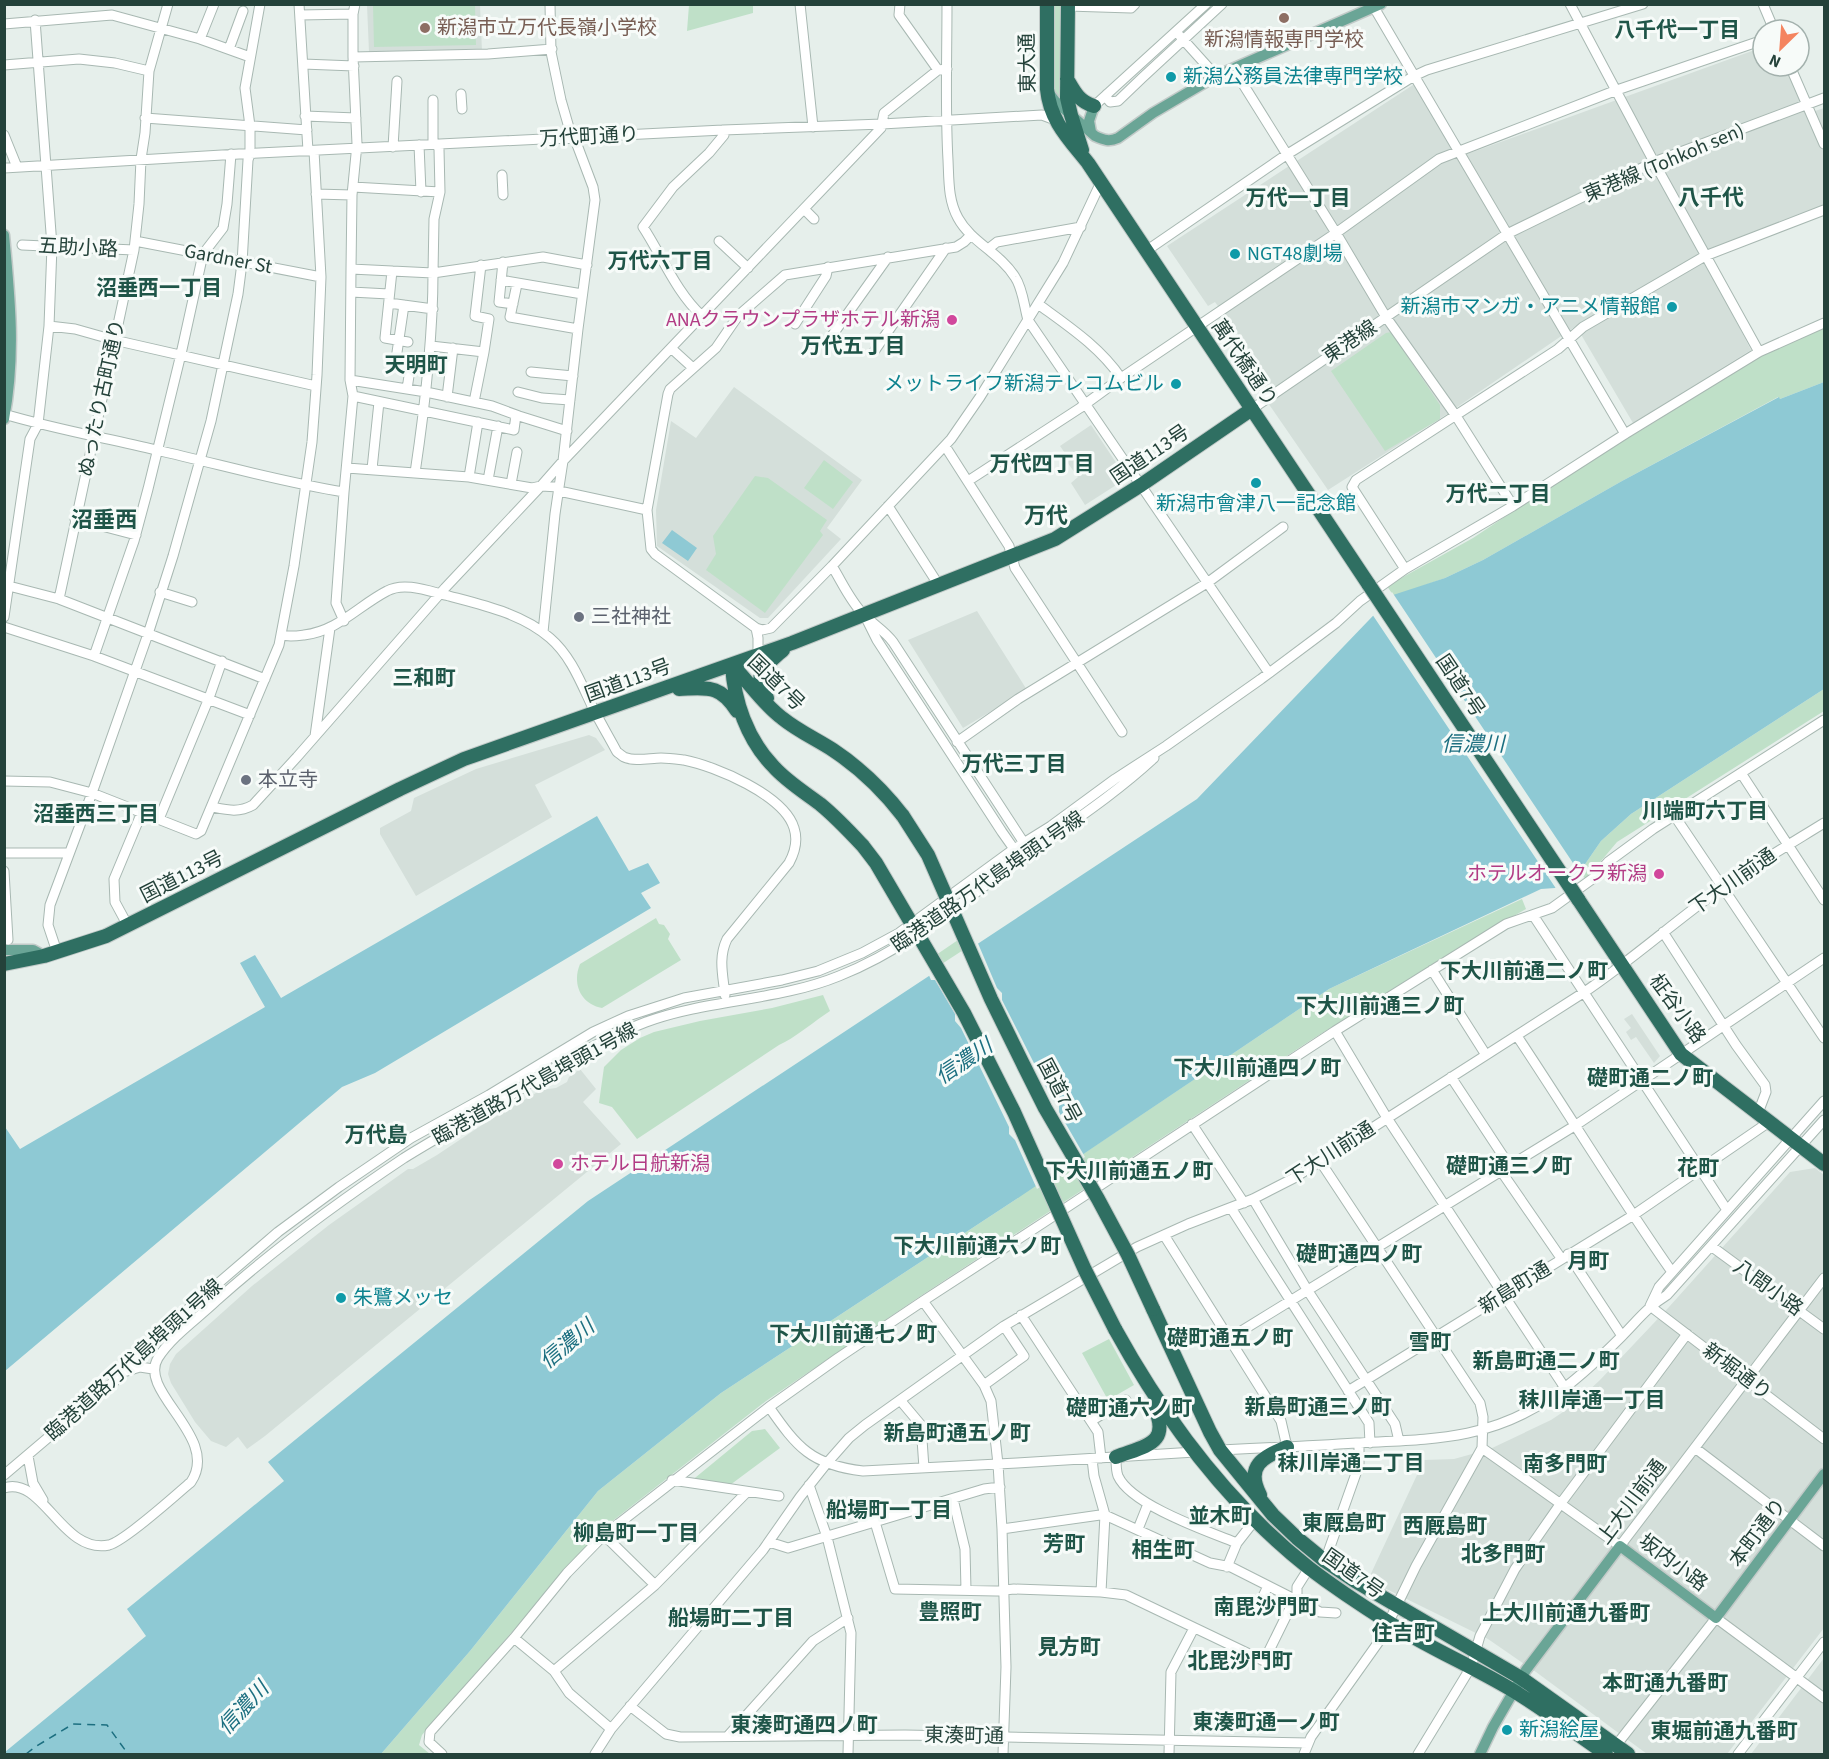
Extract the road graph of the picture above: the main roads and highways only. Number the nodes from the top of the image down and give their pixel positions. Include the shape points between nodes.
1 (1047, 4) edge
2 (1068, 5) edge
3 (1376, 5) edge
4 (1066, 77) junction
5 (1047, 89) junction
6 (1094, 105) joint
7 (1071, 116) junction
8 (1054, 119) joint
9 (1091, 132) junction
10 (1088, 163) junction
11 (4, 235) edge
12 (1252, 409) junction
13 (5, 416) edge
14 (1369, 585) joint
15 (792, 644) junction
16 (732, 665) junction
17 (663, 690) junction
18 (782, 718) junction
19 (752, 739) junction
20 (1578, 899) joint
21 (6, 945) edge
22 (50, 954) junction
23 (4, 964) edge
24 (1824, 1164) edge
25 (1132, 1359) junction
26 (1287, 1447) road end
27 (1220, 1450) junction
28 (1195, 1452) junction
29 (1116, 1457) road end
30 (1824, 1474) edge
31 (1273, 1515) junction
32 (1620, 1546) joint
33 (1716, 1618) joint
34 (1517, 1685) junction
35 (1610, 1751) edge
36 (1480, 1755) edge
37 (1628, 1755) edge

1 - 5 highway, 東大通
2 - 4 highway, 東大通
3 - 9 main road via 1216,76 1114,140 1102,140
4 - 6 highway via 1074,93
4 - 7 highway, 東大通
5 - 7 main road
5 - 8 highway, 東大通
6 - 9 main road via 1089,121
7 - 9 main road
7 - 10 highway, 萬代橋通り
8 - 10 highway, 萬代橋通り
10 - 12 highway, 萬代橋通り
11 - 13 main road via 12,349
12 - 14 highway, 萬代橋通り
12 - 15 highway, 国道113号 via 1055,539
14 - 20 highway, 国道7号, bridge
15 - 16 highway, 国道113号
15 - 18 highway via 768,664 760,678 766,696 777,706
16 - 17 highway, 国道113号
16 - 18 highway, 国道7号
16 - 19 highway, 国道7号 via 737,698
17 - 19 highway via 705,688 725,695
17 - 22 highway, 国道113号 via 453,764 128,926
18 - 27 highway, 国道7号, bridge via 870,778 903,816 928,855 991,999 1045,1108 1113,1227
19 - 25 highway, 国道7号, bridge via 784,778 841,821 876,863 964,1013
20 - 24 highway, 柾谷小路 via 1681,1054
21 - 22 main road
22 - 23 highway, 国道113号
25 - 28 highway, 国道7号
25 - 29 highway via 1160,1429 1150,1443
26 - 31 highway via 1265,1457 1254,1473 1257,1489
27 - 28 highway
27 - 31 highway, 国道7号
28 - 34 highway, 国道7号 via 1255,1520 1309,1568 1388,1623 1471,1667
30 - 33 main road, 本町通り
31 - 34 highway, 国道7号 via 1325,1561 1476,1651
32 - 33 main road, 坂内小路
32 - 34 main road, 上大川前通
34 - 35 highway, 国道7号
34 - 36 main road, 上大川前通
35 - 37 highway, 国道7号

